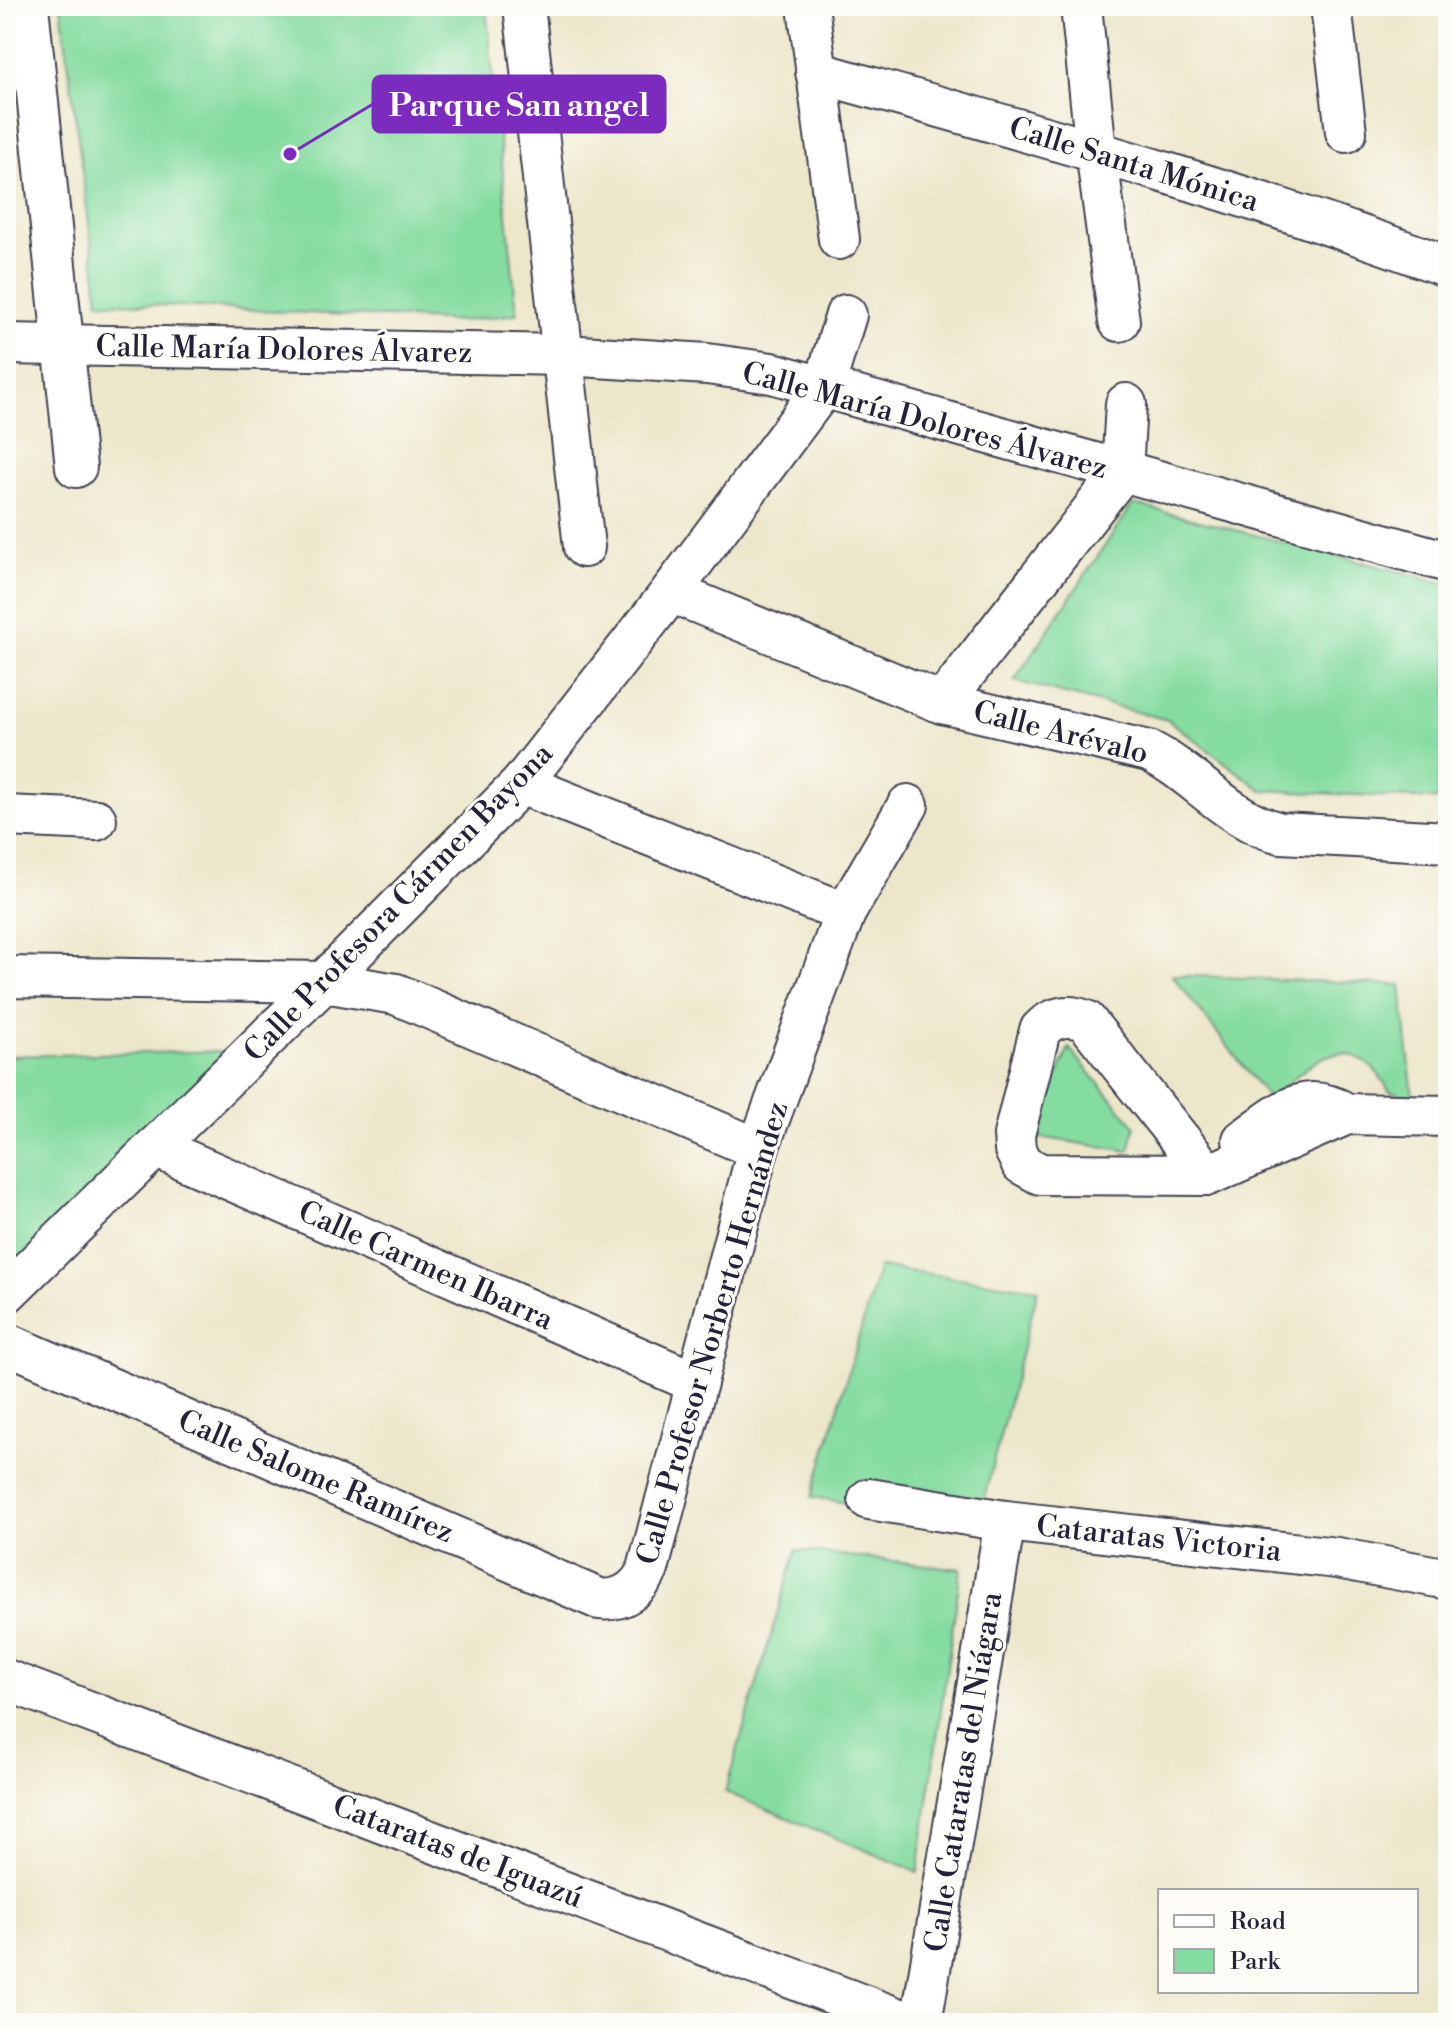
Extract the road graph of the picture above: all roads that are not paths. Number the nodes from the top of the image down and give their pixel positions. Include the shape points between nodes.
1 (28, 6) edge
2 (524, 6) edge
3 (808, 6) edge
4 (1081, 6) edge
5 (1331, 6) edge
6 (816, 72) junction
7 (1346, 132) dead end
8 (1096, 151) junction
9 (839, 239) dead end
10 (1448, 267) edge
11 (846, 315) dead end
12 (1119, 321) dead end
13 (6, 344) edge
14 (65, 345) junction
15 (565, 355) junction
16 (824, 387) junction
17 (1126, 404) dead end
18 (76, 467) dead end
19 (1122, 472) junction
20 (584, 547) dead end
21 (1448, 562) edge
22 (671, 592) junction
23 (942, 703) junction
24 (521, 784) junction
25 (908, 805) dead end
26 (6, 816) edge
27 (96, 820) dead end
28 (1448, 842) edge
29 (845, 913) junction
30 (6, 977) edge
31 (324, 982) junction
32 (1448, 1116) edge
33 (155, 1147) junction
34 (758, 1149) junction
35 (1206, 1172) junction
36 (6, 1293) edge
37 (6, 1343) edge
38 (697, 1383) junction
39 (869, 1499) dead end
40 (1005, 1521) junction
41 (1448, 1579) edge
42 (626, 1595) joint
43 (6, 1680) edge
44 (910, 2023) edge
45 (921, 2023) edge

1 - 14 street
2 - 15 street
3 - 6 street
4 - 8 street
5 - 7 street
6 - 8 street, Calle Santa Mónica
6 - 9 street
8 - 10 street, Calle Santa Mónica via 1341,227
8 - 12 street
11 - 16 street, Calle Profesora Cármen Bayona
13 - 14 street, Calle María Dolores Álvarez
14 - 15 street, Calle María Dolores Álvarez
14 - 18 street
15 - 16 street, Calle María Dolores Álvarez via 720,366
15 - 20 street
16 - 19 street, Calle María Dolores Álvarez
16 - 22 street, Calle Profesora Cármen Bayona
17 - 19 street
19 - 21 street, Calle María Dolores Álvarez
19 - 23 street
22 - 23 street, Calle Arévalo
22 - 24 street, Calle Profesora Cármen Bayona
23 - 28 street, Calle Arévalo via 1149,751 1260,828
24 - 29 street
24 - 31 street, Calle Profesora Cármen Bayona
25 - 29 street, Calle Profesor Norberto Hernández
26 - 27 street
29 - 34 street, Calle Profesor Norberto Hernández
30 - 31 street
31 - 33 street, Calle Profesora Cármen Bayona
31 - 34 street via 396,994
32 - 35 street via 1347,1114 1320,1102 1292,1106
33 - 36 street, Calle Profesora Cármen Bayona
33 - 38 street, Calle Carmen Ibarra
34 - 38 street, Calle Profesor Norberto Hernández
35 - 35 street via 1040,1174 1022,1164 1014,1135 1043,1026 1070,1016 1086,1021
37 - 42 street, Calle Salome Ramírez via 599,1599
38 - 42 street, Calle Profesor Norberto Hernández via 648,1569
39 - 40 street, Cataratas Victoria
40 - 41 street, Cataratas Victoria via 1337,1558
40 - 45 street, Calle Cataratas del Niágara
43 - 44 street, Cataratas de Iguazú

